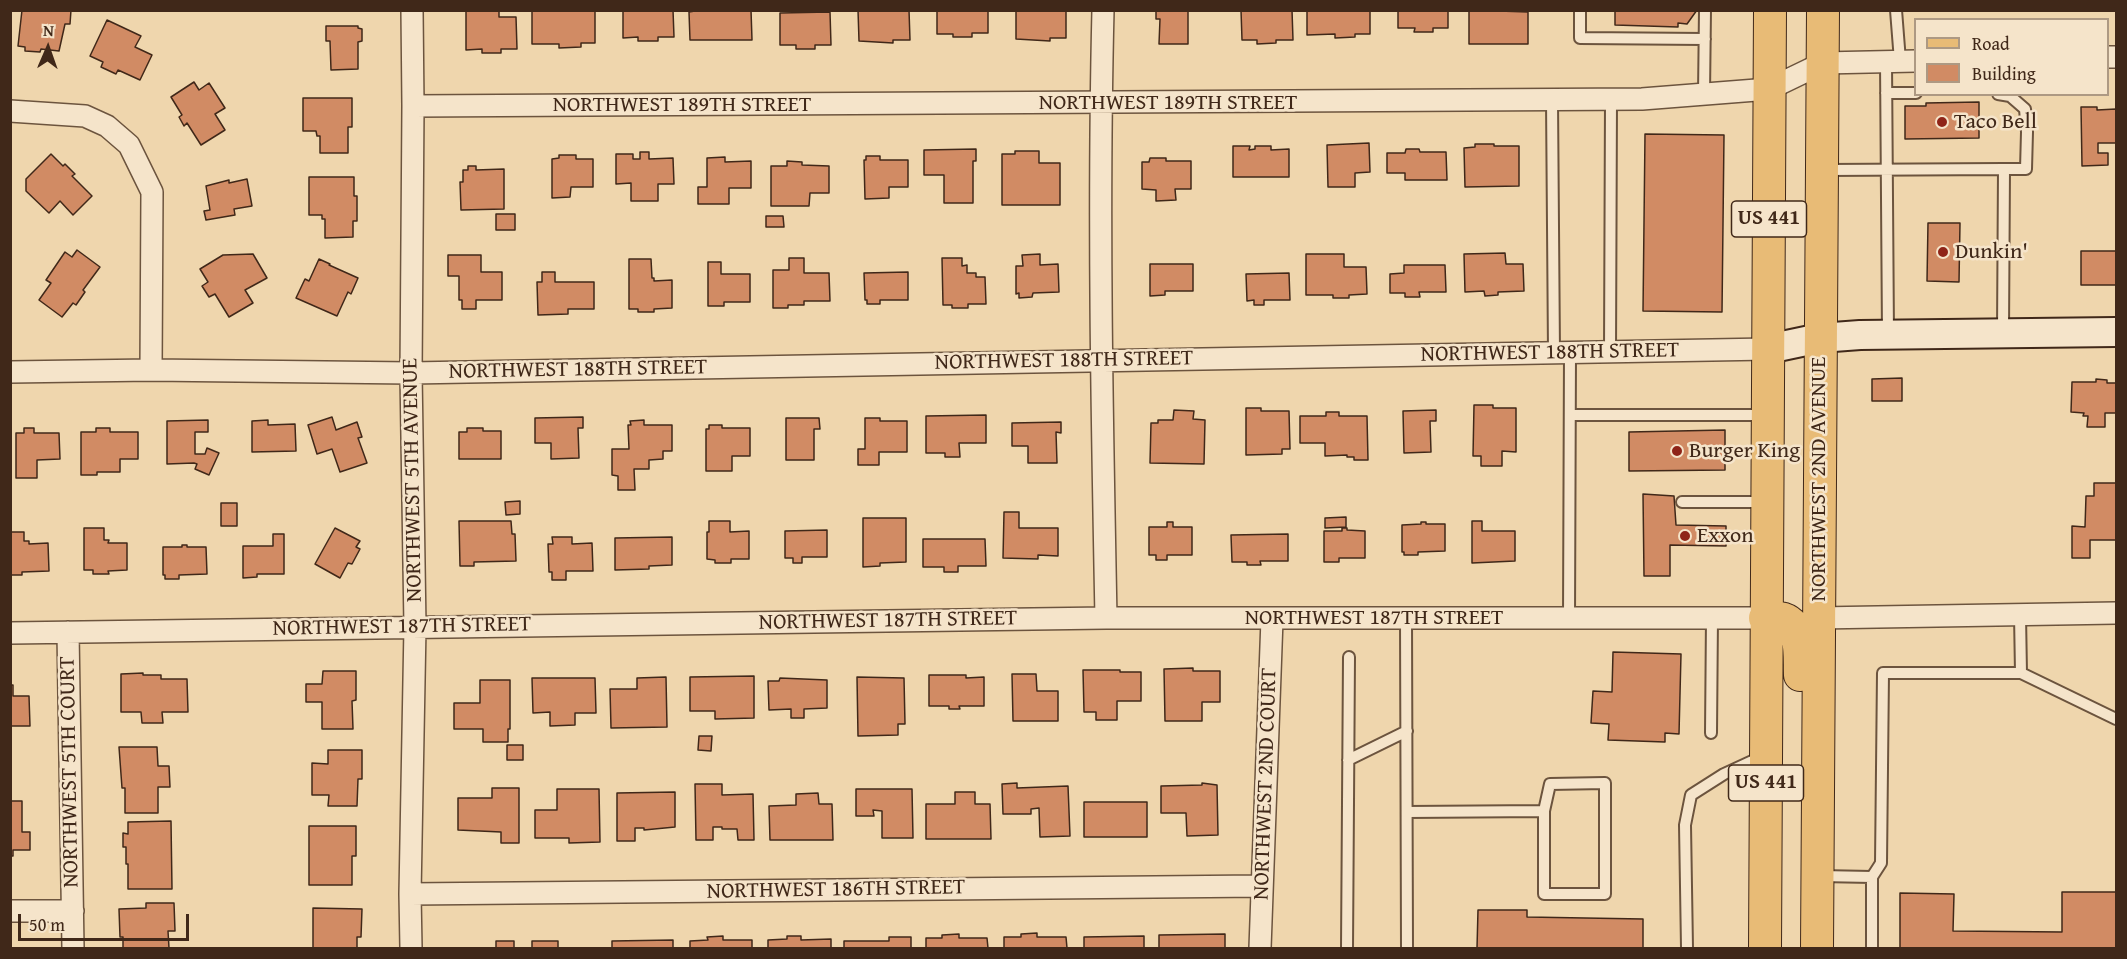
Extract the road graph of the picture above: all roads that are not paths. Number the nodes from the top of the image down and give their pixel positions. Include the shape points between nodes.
1 (412, 10) edge
2 (1103, 10) edge
3 (1581, 10) edge
4 (1705, 10) edge
5 (1770, 10) edge
6 (1823, 10) edge
7 (1896, 10) edge
8 (1705, 39) junction
9 (1901, 61) edge
10 (1823, 63) junction
11 (1769, 90) junction
12 (1886, 93) junction
13 (1914, 93) edge
14 (1704, 94) junction
15 (2010, 96) edge
16 (1552, 100) junction
17 (1611, 100) junction
18 (1101, 103) junction
19 (413, 106) junction
20 (10, 111) edge
21 (1886, 169) junction
22 (2004, 169) junction
23 (1822, 170) junction
24 (2003, 332) junction
25 (2116, 332) edge
26 (1888, 334) junction
27 (1820, 338) junction
28 (1768, 350) junction
29 (1610, 352) junction
30 (1562, 353) junction
31 (1101, 360) junction
32 (151, 370) junction
33 (10, 372) edge
34 (411, 373) junction
35 (1767, 415) junction
36 (1570, 416) junction
37 (1682, 502) dead end
38 (1767, 502) junction
39 (2116, 613) edge
40 (2020, 615) junction
41 (1712, 617) junction
42 (1106, 618) junction
43 (1569, 618) junction
44 (1765, 618) junction
45 (1818, 618) junction
46 (1272, 619) junction
47 (1406, 619) junction
48 (416, 627) junction
49 (68, 632) junction
50 (10, 633) edge
51 (1349, 657) dead end
52 (2021, 673) junction
53 (2116, 719) edge
54 (1818, 725) junction
55 (1407, 731) junction
56 (1711, 732) dead end
57 (1766, 755) junction
58 (1348, 760) junction
59 (1545, 811) junction
60 (1407, 812) junction
61 (1817, 876) junction
62 (1872, 877) junction
63 (1262, 886) junction
64 (410, 894) junction
65 (10, 911) edge
66 (73, 911) junction
67 (73, 948) edge
68 (411, 948) edge
69 (1260, 948) edge
70 (1347, 948) edge
71 (1407, 948) edge
72 (1687, 948) edge
73 (1765, 948) edge
74 (1817, 948) edge
75 (1872, 948) edge

1 - 19 street, NORTHWEST 5TH AVENUE
2 - 18 street
3 - 8 lane via 1580,38
4 - 8 lane
5 - 11 main road, US 441
6 - 10 main road, NORTHWEST 2ND AVENUE / US 441
7 - 9 lane
8 - 14 lane
9 - 10 street, NORTHWEST 189TH STREET
9 - 12 lane
10 - 11 street, NORTHWEST 189TH STREET
10 - 23 main road, NORTHWEST 2ND AVENUE / US 441
11 - 14 street, NORTHWEST 189TH STREET
11 - 28 main road, US 441
12 - 13 lane
12 - 21 lane
14 - 17 street, NORTHWEST 189TH STREET
15 - 22 lane via 2025,109 2026,170
16 - 17 street, NORTHWEST 189TH STREET
16 - 18 street, NORTHWEST 189TH STREET
16 - 30 lane
17 - 29 lane
18 - 19 street, NORTHWEST 189TH STREET
18 - 31 street
19 - 34 street, NORTHWEST 5TH AVENUE
20 - 32 street via 85,116 107,126 129,145 152,192
21 - 22 lane
21 - 23 lane
21 - 26 lane
22 - 24 lane
23 - 27 main road, NORTHWEST 2ND AVENUE / US 441
24 - 25 street, NORTHWEST 188TH STREET
24 - 26 street, NORTHWEST 188TH STREET
26 - 27 street, NORTHWEST 188TH STREET
27 - 28 street, NORTHWEST 188TH STREET
27 - 45 main road, NORTHWEST 2ND AVENUE / US 441
28 - 29 street, NORTHWEST 188TH STREET
28 - 35 main road, US 441
29 - 30 street, NORTHWEST 188TH STREET
30 - 31 street, NORTHWEST 188TH STREET
30 - 36 lane
31 - 34 street, NORTHWEST 188TH STREET
31 - 42 street
32 - 33 street, NORTHWEST 188TH STREET
32 - 34 street, NORTHWEST 188TH STREET
34 - 48 street, NORTHWEST 5TH AVENUE
35 - 36 lane
35 - 38 main road, US 441
36 - 43 lane
37 - 38 lane
38 - 44 main road, US 441
39 - 40 street
40 - 45 street
40 - 52 lane
41 - 43 street, NORTHWEST 187TH STREET
41 - 44 street, NORTHWEST 187TH STREET
41 - 56 lane
42 - 46 street, NORTHWEST 187TH STREET
42 - 48 street, NORTHWEST 187TH STREET
43 - 47 street, NORTHWEST 187TH STREET
44 - 54 main road via 1783,618 1792,624 1799,638 1800,707 1807,720
44 - 57 main road, US 441
45 - 54 main road, NORTHWEST 2ND AVENUE / US 441
46 - 47 street, NORTHWEST 187TH STREET
46 - 63 street, NORTHWEST 2ND COURT
47 - 55 lane
48 - 49 street, NORTHWEST 187TH STREET
48 - 64 street, NORTHWEST 5TH AVENUE
49 - 50 street, NORTHWEST 187TH STREET
49 - 66 street, NORTHWEST 5TH COURT
51 - 58 lane
52 - 53 lane
52 - 62 lane via 1883,673 1881,863
54 - 61 main road, NORTHWEST 2ND AVENUE / US 441
55 - 58 lane
55 - 60 lane
57 - 72 lane via 1691,795 1685,825
57 - 73 main road, US 441
58 - 70 lane
59 - 59 lane via 1550,784 1605,783 1605,894 1544,894
59 - 60 lane
60 - 71 lane
61 - 62 lane
61 - 74 main road, NORTHWEST 2ND AVENUE / US 441
62 - 75 lane
63 - 64 street, NORTHWEST 186TH STREET
63 - 69 street, NORTHWEST 2ND COURT
64 - 68 street, NORTHWEST 5TH AVENUE
65 - 66 street
66 - 67 street, NORTHWEST 5TH COURT

